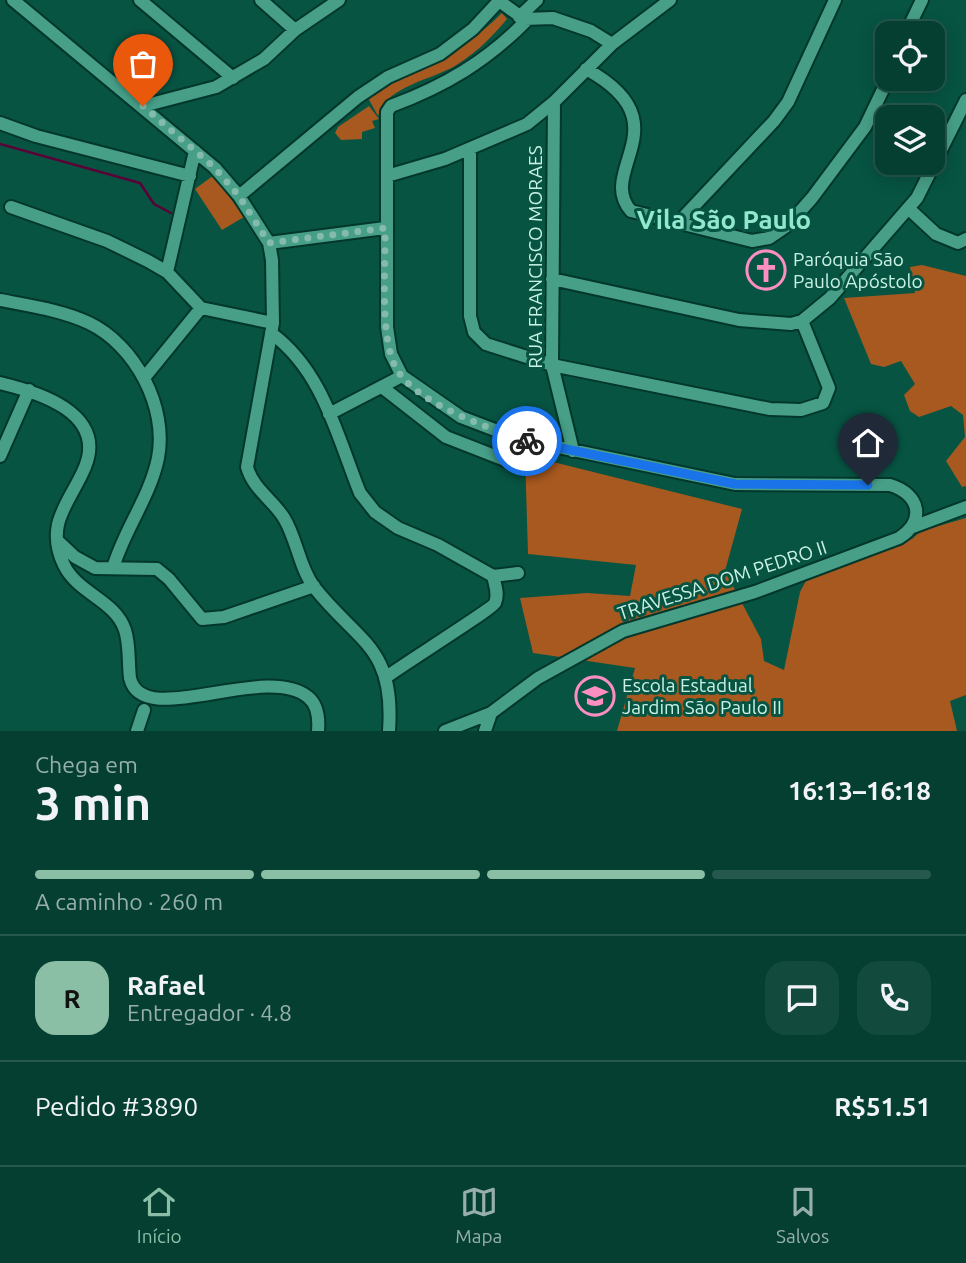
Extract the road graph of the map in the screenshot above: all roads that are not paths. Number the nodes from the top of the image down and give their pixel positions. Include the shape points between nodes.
1 (13, 0) edge
2 (140, 0) edge
3 (261, 0) edge
4 (339, 0) edge
5 (537, 0) edge
6 (670, 0) edge
7 (835, 0) edge
8 (922, 0) edge
9 (500, 1) edge
10 (523, 18) junction
11 (912, 21) edge
12 (295, 30) junction
13 (611, 44) junction
14 (586, 69) junction
15 (233, 78) junction
16 (882, 91) edge
17 (966, 100) edge
18 (554, 102) junction
19 (143, 106) junction
20 (0, 122) edge
21 (470, 149) junction
22 (195, 151) junction
23 (190, 176) junction
24 (387, 176) junction
25 (239, 196) junction
26 (11, 207) dead end
27 (908, 208) junction
28 (677, 224) junction
29 (385, 228) junction
30 (965, 240) edge
31 (269, 243) junction
32 (167, 272) junction
33 (552, 279) junction
34 (0, 300) edge
35 (201, 308) junction
36 (802, 321) junction
37 (272, 328) junction
38 (552, 365) junction
39 (402, 376) junction
40 (144, 378) junction
41 (0, 383) edge
42 (382, 387) junction
43 (29, 390) junction
44 (329, 414) junction
45 (573, 451) junction
46 (0, 456) edge
47 (510, 461) dead end
48 (966, 507) edge
49 (913, 527) junction
50 (57, 541) junction
51 (113, 568) junction
52 (518, 573) dead end
53 (493, 576) junction
54 (314, 586) junction
55 (385, 677) junction
56 (234, 704) dead end
57 (491, 713) junction
58 (451, 729) edge
59 (137, 731) edge
60 (318, 731) edge
61 (389, 731) edge
62 (473, 731) edge
63 (485, 731) edge

1 - 19 street
2 - 15 street
3 - 12 street
4 - 12 street
5 - 10 street
6 - 13 street
7 - 28 street via 788,102
8 - 11 street
9 - 10 street
9 - 25 street via 440,54 388,77 359,96
10 - 13 street via 553,18 591,31
10 - 24 street via 481,62 391,106 387,114
12 - 15 street via 264,59
13 - 14 street
14 - 18 street
14 - 28 street via 623,94 631,108 635,138 624,180 627,206 636,214
15 - 19 street via 202,92
16 - 28 street via 866,127 812,198 778,233 752,241
17 - 27 street via 923,188
18 - 21 street via 527,124
18 - 33 street, RUA FRANCISCO MORAES
19 - 22 street
20 - 23 street via 36,136
21 - 24 street
21 - 38 street via 471,325 486,344
22 - 23 street
22 - 25 street
23 - 32 street
24 - 29 street
25 - 31 street
26 - 32 street via 107,241
27 - 30 street via 936,234 958,243
27 - 36 street via 830,298
29 - 31 street
29 - 39 street via 387,327 391,354
31 - 37 street via 274,285
32 - 35 street
33 - 36 street via 739,320 768,324
33 - 38 street, RUA FRANCISCO MORAES
34 - 40 street via 62,313 106,332
35 - 37 street
35 - 40 street
36 - 38 street via 829,388 823,403 813,408 770,409
37 - 44 street via 306,367
37 - 54 street via 247,467 285,519
38 - 45 street, RUA FRANCISCO MORAES
39 - 42 street
39 - 45 street via 461,418
40 - 51 street via 156,412 158,458
41 - 43 street
42 - 44 street
42 - 47 street via 446,437
43 - 46 street
43 - 50 street via 70,411 89,440 85,467 60,513
44 - 53 street via 369,507 398,528
45 - 49 street via 735,484 890,485 914,501
48 - 49 street, TRAVESSA DOM PEDRO II
49 - 57 street, TRAVESSA DOM PEDRO II via 899,538 755,592 623,631 538,678
50 - 51 street via 88,565
50 - 59 street via 64,565 75,580 120,618 127,639 130,680 148,713
51 - 54 street via 157,569 205,620
52 - 53 street
53 - 55 street via 497,594 492,608
54 - 55 street via 366,640
55 - 61 street via 391,710
56 - 60 street via 275,689 292,689 313,702
57 - 58 street, TRAVESSA DOM PEDRO II
57 - 63 street
58 - 62 street

